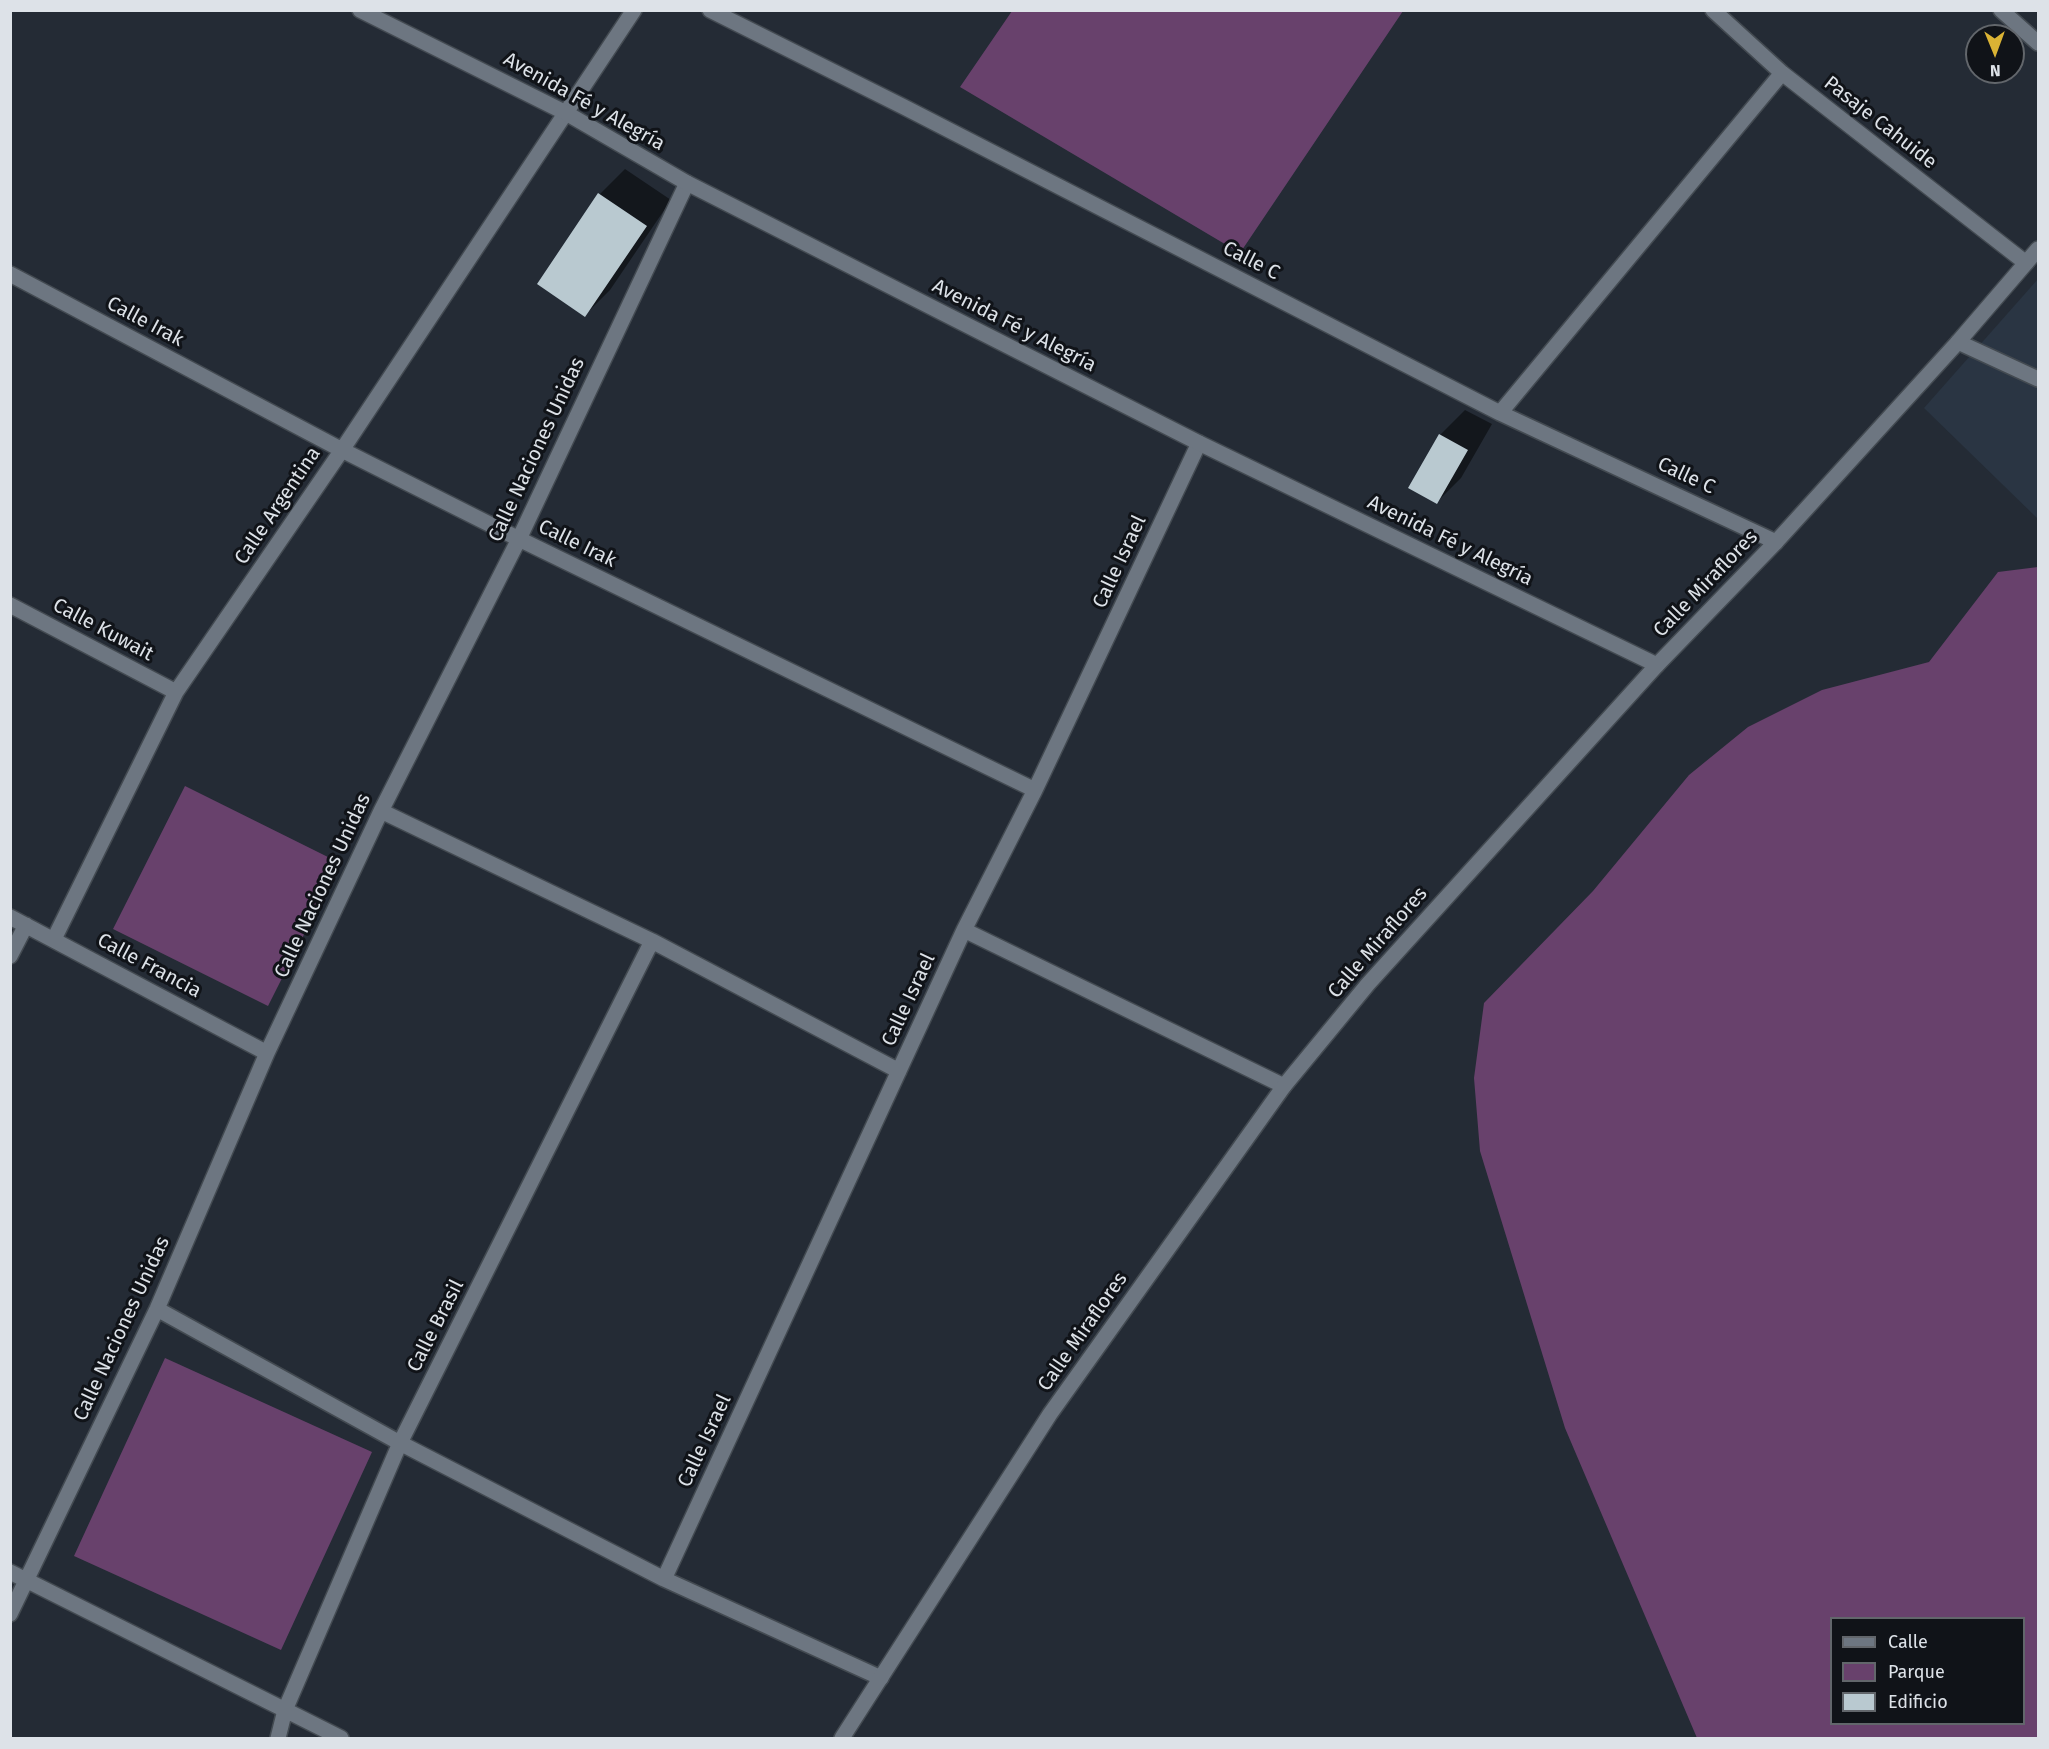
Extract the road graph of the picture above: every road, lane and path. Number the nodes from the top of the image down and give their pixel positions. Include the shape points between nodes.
1 (360, 10) edge
2 (634, 10) edge
3 (710, 10) edge
4 (1713, 10) edge
5 (2001, 10) edge
6 (2038, 43) edge
7 (1782, 73) junction
8 (566, 113) junction
9 (687, 183) junction
10 (2038, 249) edge
11 (2026, 263) junction
12 (10, 274) edge
13 (1958, 342) junction
14 (2038, 379) edge
15 (1500, 412) junction
16 (1199, 443) junction
17 (342, 450) junction
18 (519, 539) junction
19 (1776, 542) junction
20 (10, 605) edge
21 (1657, 665) junction
22 (176, 692) junction
23 (1035, 790) junction
24 (381, 811) junction
25 (10, 917) edge
26 (26, 926) junction
27 (964, 930) junction
28 (54, 939) junction
29 (652, 941) junction
30 (10, 956) edge
31 (267, 1053) junction
32 (899, 1071) junction
33 (1284, 1086) junction
34 (157, 1309) junction
35 (400, 1443) junction
36 (10, 1572) edge
37 (664, 1579) junction
38 (27, 1580) junction
39 (10, 1614) edge
40 (881, 1678) junction
41 (285, 1710) junction
42 (278, 1738) edge
43 (341, 1738) edge
44 (842, 1738) edge

1 - 8 street, Avenida Fé y Alegría
2 - 8 street, Calle Argentina
3 - 15 street, Calle C
4 - 7 street, Pasaje Cahuide
5 - 6 street
7 - 11 street, Pasaje Cahuide
7 - 15 street
8 - 9 street, Avenida Fé y Alegría
8 - 17 street, Calle Argentina
9 - 16 street, Avenida Fé y Alegría
9 - 18 street, Calle Naciones Unidas
10 - 11 street, Calle Miraflores
11 - 13 street, Calle Miraflores
12 - 17 street, Calle Irak
13 - 14 street
13 - 19 street, Calle Miraflores
15 - 19 street, Calle C
16 - 21 street, Avenida Fé y Alegría
16 - 23 street, Calle Israel
17 - 18 street, Calle Irak
17 - 22 street, Calle Argentina
18 - 23 street, Calle Irak
18 - 24 street, Calle Naciones Unidas
19 - 21 street, Calle Miraflores
20 - 22 street, Calle Kuwait
21 - 33 street, Calle Miraflores via 1368,984
22 - 28 street, Calle Argentina
23 - 27 street, Calle Israel
24 - 29 street
24 - 31 street, Calle Naciones Unidas
25 - 26 street, Calle Francia
26 - 28 street, Calle Francia
26 - 30 street
27 - 32 street, Calle Israel
27 - 33 street
28 - 31 street, Calle Francia
29 - 32 street
29 - 35 street, Calle Brasil
31 - 34 street, Calle Naciones Unidas
32 - 37 street, Calle Israel
33 - 40 street, Calle Miraflores via 1050,1414
34 - 35 street
34 - 38 street, Calle Naciones Unidas
35 - 37 street
35 - 41 street, Calle Brasil
36 - 38 street
37 - 40 street
38 - 39 street, Calle Naciones Unidas
38 - 41 street
40 - 44 street, Calle Miraflores
41 - 42 street, Calle Brasil
41 - 43 street

